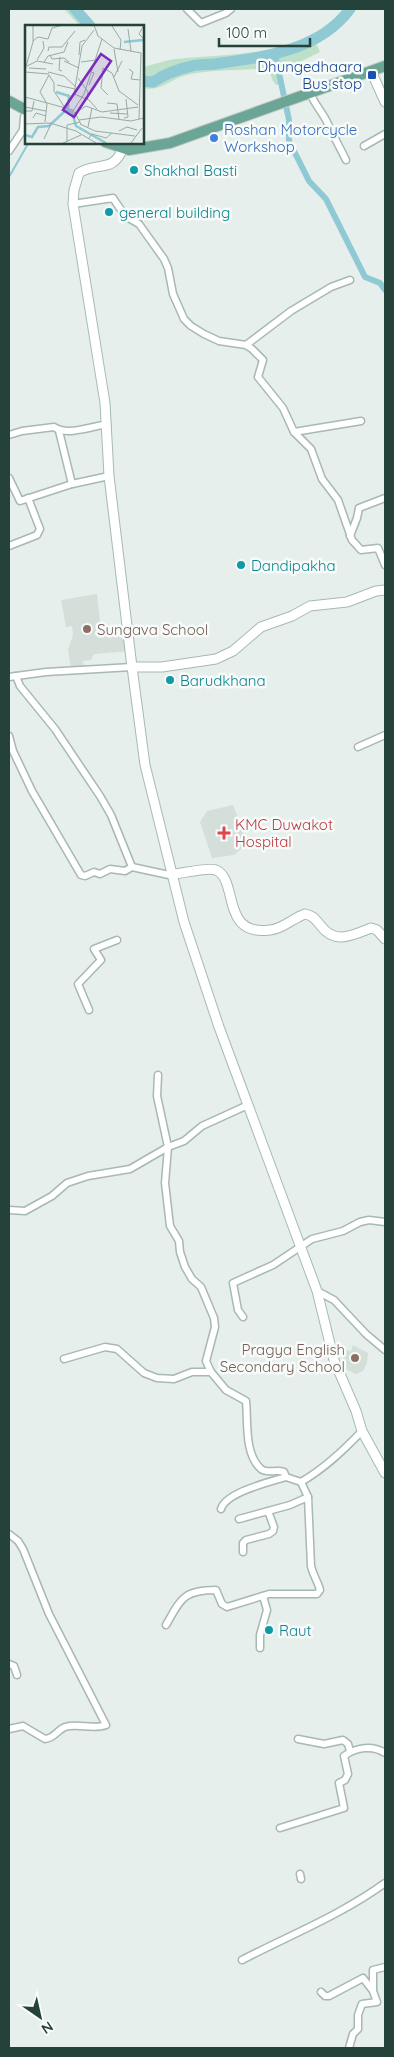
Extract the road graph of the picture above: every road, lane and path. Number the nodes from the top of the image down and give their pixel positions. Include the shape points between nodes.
1 (187, 9) edge
2 (231, 9) edge
3 (385, 66) edge
4 (371, 71) junction
5 (310, 93) junction
6 (9, 101) edge
7 (385, 102) edge
8 (25, 111) edge
9 (25, 114) edge
10 (385, 134) edge
11 (111, 144) edge
12 (364, 146) dead end
13 (123, 148) junction
14 (9, 152) edge
15 (346, 160) dead end
16 (74, 204) junction
17 (350, 280) dead end
18 (246, 345) junction
19 (361, 421) dead end
20 (107, 424) junction
21 (59, 431) junction
22 (294, 432) junction
23 (9, 435) edge
24 (109, 476) junction
25 (9, 478) edge
26 (72, 484) junction
27 (28, 498) junction
28 (385, 498) edge
29 (350, 536) junction
30 (9, 544) edge
31 (385, 565) edge
32 (385, 590) edge
33 (132, 667) junction
34 (12, 677) edge
35 (385, 735) edge
36 (9, 736) edge
37 (358, 747) dead end
38 (132, 867) junction
39 (174, 874) junction
40 (385, 939) edge
41 (117, 940) dead end
42 (89, 1010) dead end
43 (158, 1076) dead end
44 (248, 1105) junction
45 (168, 1147) junction
46 (9, 1210) edge
47 (385, 1222) edge
48 (300, 1249) junction
49 (317, 1291) junction
50 (243, 1318) dead end
51 (385, 1350) edge
52 (64, 1359) dead end
53 (211, 1372) junction
54 (362, 1431) junction
55 (385, 1473) edge
56 (286, 1478) junction
57 (301, 1482) junction
58 (308, 1497) junction
59 (221, 1509) dead end
60 (268, 1511) junction
61 (239, 1519) dead end
62 (9, 1534) edge
63 (243, 1552) dead end
64 (263, 1596) junction
65 (166, 1625) dead end
66 (260, 1648) dead end
67 (9, 1664) edge
68 (17, 1675) dead end
69 (9, 1729) edge
70 (298, 1739) dead end
71 (350, 1751) junction
72 (385, 1753) edge
73 (280, 1828) dead end
74 (385, 1883) edge
75 (242, 1960) dead end
76 (385, 1966) edge
77 (373, 1991) junction
78 (321, 1992) dead end
79 (349, 2048) edge

1 - 2 street via 201,23
3 - 4 main road
4 - 5 main road
4 - 7 main road
5 - 13 main road via 178,141 136,150
5 - 15 street
6 - 8 main road
9 - 14 street via 24,130
10 - 12 street
11 - 13 main road
13 - 16 main road via 118,160 78,172
16 - 18 street via 113,198 125,216 139,224 164,259 173,294 184,319 218,341
16 - 20 main road
17 - 18 street via 331,287 291,311
18 - 22 street via 263,360 258,377 283,408
19 - 22 street
20 - 21 street
20 - 24 main road
21 - 23 street via 54,427
21 - 26 street
22 - 29 street via 311,449 322,479 338,500
24 - 26 street
24 - 33 main road
25 - 27 street via 20,501
26 - 27 street
27 - 30 street via 39,532
28 - 29 street via 359,508
29 - 31 street via 361,550 378,548
32 - 33 main road via 348,602 310,606 261,627 225,656 216,659 162,667
33 - 34 street
33 - 39 main road via 145,765
34 - 38 street via 55,729 100,796
35 - 37 street
36 - 38 street via 12,751 32,791 81,875 110,869 125,871
38 - 39 street
39 - 40 main road via 210,869 219,872 225,880 239,921 248,927 269,931 305,914 315,918 326,932 334,936 354,936 372,928
39 - 44 main road via 184,922
41 - 42 street via 94,949 101,960 78,984
43 - 45 street via 158,1096
44 - 45 street via 202,1126 184,1141
44 - 48 main road
45 - 46 street via 130,1169 67,1183 25,1211
45 - 53 street via 165,1183 170,1226 179,1241 185,1267 201,1287 214,1318 215,1327 206,1361
47 - 48 street via 360,1222 343,1231 312,1239
48 - 49 main road
48 - 50 street via 233,1283 238,1310
49 - 51 street via 334,1300
49 - 54 main road via 334,1360
52 - 53 street via 105,1348 117,1349 144,1373 158,1378 174,1379 192,1372
53 - 56 street via 226,1390 246,1401 250,1451 261,1470 278,1470 284,1472
54 - 55 main road
54 - 57 street via 337,1457
56 - 57 street
56 - 59 street via 239,1493 223,1503
57 - 58 street
58 - 60 street
58 - 64 street via 311,1566 320,1590 317,1594
60 - 61 street
60 - 63 street via 273,1531 246,1540
62 - 69 street via 18,1541 49,1614 106,1725 66,1727 54,1737 44,1739 23,1726
64 - 65 street via 227,1607 222,1604 216,1590 198,1590 179,1602
64 - 66 street via 267,1610
67 - 68 street via 14,1666
70 - 71 street via 324,1744 343,1740
71 - 72 street via 378,1748
71 - 73 street via 344,1756 348,1774 339,1783 344,1808
74 - 75 street via 365,1898
76 - 77 street via 373,1970
77 - 78 street via 363,1978 329,1996
77 - 79 street via 377,2002 362,2004 358,2029

